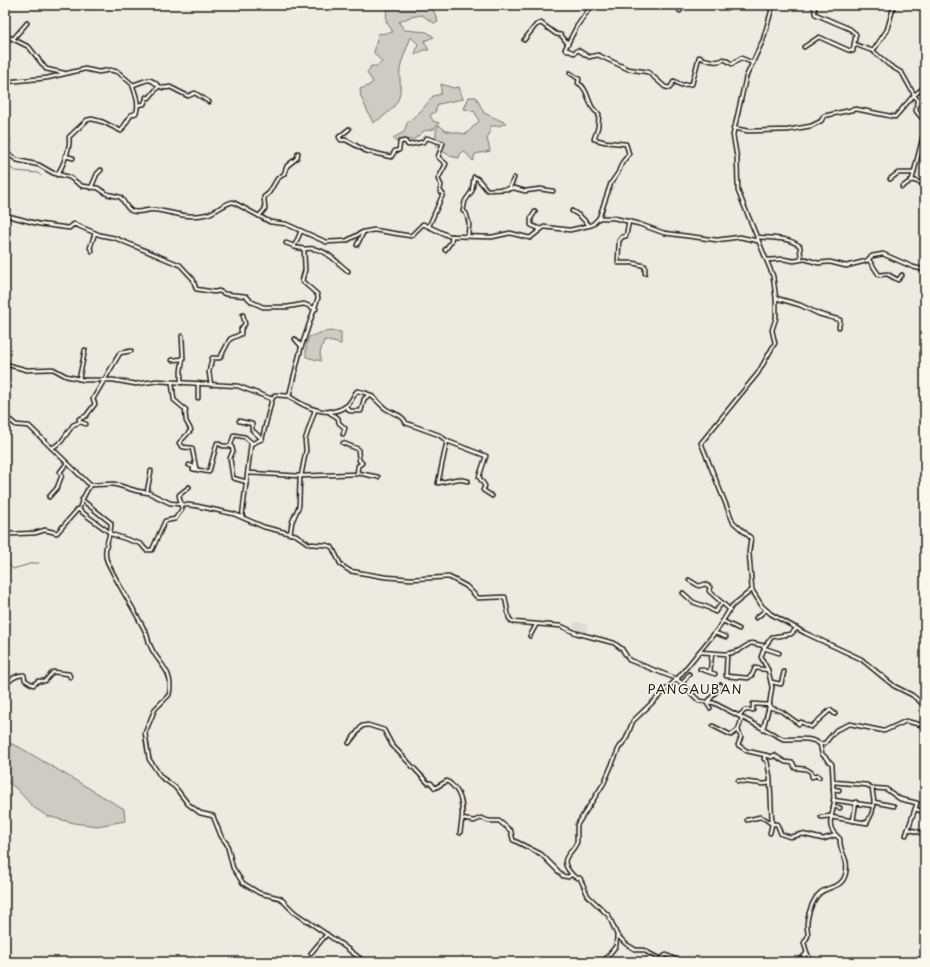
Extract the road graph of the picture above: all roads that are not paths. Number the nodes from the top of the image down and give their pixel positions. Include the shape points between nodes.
1 (592, 5) edge
2 (675, 5) edge
3 (773, 5) edge
4 (814, 5) edge
5 (894, 5) edge
6 (680, 11) dead end
7 (27, 23) dead end
8 (5, 38) edge
9 (13, 39) junction
10 (524, 40) dead end
11 (568, 44) junction
12 (854, 44) junction
13 (804, 47) dead end
14 (873, 51) junction
15 (752, 63) junction
16 (570, 73) dead end
17 (66, 74) junction
18 (5, 82) edge
19 (132, 85) junction
20 (158, 86) junction
21 (925, 87) edge
22 (914, 95) junction
23 (209, 102) dead end
24 (138, 105) junction
25 (925, 122) edge
26 (733, 128) junction
27 (925, 128) edge
28 (349, 130) dead end
29 (8, 140) dead end
30 (5, 147) edge
31 (5, 152) edge
32 (298, 153) dead end
33 (65, 156) junction
34 (73, 158) dead end
35 (101, 170) dead end
36 (914, 173) junction
37 (57, 174) junction
38 (514, 178) dead end
39 (890, 179) dead end
40 (912, 180) junction
41 (925, 184) edge
42 (902, 187) dead end
43 (91, 188) junction
44 (509, 190) junction
45 (553, 191) dead end
46 (572, 211) dead end
47 (534, 212) dead end
48 (5, 215) edge
49 (259, 216) junction
50 (599, 218) junction
51 (629, 221) junction
52 (429, 226) junction
53 (589, 226) junction
54 (540, 229) junction
55 (301, 231) junction
56 (364, 232) junction
57 (95, 233) junction
58 (452, 236) junction
59 (468, 236) junction
60 (757, 237) junction
61 (759, 241) junction
62 (286, 243) dead end
63 (357, 245) dead end
64 (294, 247) junction
65 (304, 249) junction
66 (445, 250) dead end
67 (92, 251) dead end
68 (802, 259) junction
69 (767, 260) junction
70 (868, 260) junction
71 (925, 270) edge
72 (348, 271) dead end
73 (645, 273) dead end
74 (902, 275) dead end
75 (776, 298) junction
76 (316, 309) junction
77 (243, 315) dead end
78 (839, 327) dead end
79 (182, 336) dead end
80 (295, 339) dead end
81 (301, 346) junction
82 (85, 350) dead end
83 (131, 351) dead end
84 (183, 359) junction
85 (172, 360) dead end
86 (5, 364) edge
87 (79, 379) junction
88 (103, 381) junction
89 (172, 383) junction
90 (181, 383) junction
91 (198, 383) junction
92 (211, 385) junction
93 (370, 394) junction
94 (289, 396) junction
95 (198, 398) dead end
96 (272, 399) junction
97 (346, 407) junction
98 (315, 410) junction
99 (330, 411) junction
100 (5, 416) edge
101 (80, 422) junction
102 (239, 422) dead end
103 (86, 424) dead end
104 (343, 434) dead end
105 (262, 439) junction
106 (447, 441) junction
107 (252, 443) junction
108 (343, 443) dead end
109 (231, 446) junction
110 (52, 448) junction
111 (67, 463) junction
112 (152, 471) dead end
113 (248, 473) junction
114 (358, 473) junction
115 (301, 476) junction
116 (378, 477) dead end
117 (468, 480) dead end
118 (247, 482) junction
119 (90, 485) junction
120 (189, 487) dead end
121 (147, 492) junction
122 (492, 496) dead end
123 (49, 497) dead end
124 (82, 500) junction
125 (181, 505) junction
126 (78, 509) junction
127 (242, 517) junction
128 (5, 532) edge
129 (110, 533) junction
130 (290, 534) junction
131 (689, 580) dead end
132 (752, 590) junction
133 (683, 593) dead end
134 (722, 603) junction
135 (729, 609) junction
136 (766, 610) junction
137 (756, 618) dead end
138 (723, 621) junction
139 (537, 624) junction
140 (797, 628) junction
141 (739, 630) dead end
142 (715, 633) junction
143 (530, 636) dead end
144 (726, 637) dead end
145 (764, 647) junction
146 (699, 652) junction
147 (712, 653) junction
148 (779, 653) dead end
149 (727, 654) junction
150 (700, 669) dead end
151 (768, 670) junction
152 (710, 672) junction
153 (784, 672) dead end
154 (688, 674) dead end
155 (715, 674) dead end
156 (70, 677) dead end
157 (677, 679) junction
158 (771, 682) junction
159 (682, 684) junction
160 (721, 685) dead end
161 (5, 686) edge
162 (707, 702) junction
163 (770, 706) junction
164 (925, 706) edge
165 (710, 708) dead end
166 (834, 714) dead end
167 (739, 716) junction
168 (742, 718) junction
169 (713, 726) dead end
170 (925, 726) edge
171 (763, 729) junction
172 (738, 730) junction
173 (349, 744) dead end
174 (820, 744) junction
175 (765, 755) junction
176 (819, 777) dead end
177 (738, 781) dead end
178 (833, 782) junction
179 (770, 783) junction
180 (872, 788) junction
181 (833, 789) junction
182 (839, 790) dead end
183 (833, 800) junction
184 (856, 802) junction
185 (874, 804) junction
186 (833, 806) junction
187 (894, 806) dead end
188 (840, 808) dead end
189 (916, 808) junction
190 (925, 812) edge
191 (821, 817) dead end
192 (831, 817) junction
193 (462, 819) junction
194 (747, 820) dead end
195 (853, 821) junction
196 (772, 824) junction
197 (908, 829) junction
198 (809, 831) dead end
199 (460, 833) dead end
200 (770, 833) dead end
201 (925, 834) edge
202 (809, 835) junction
203 (836, 835) junction
204 (906, 835) dead end
205 (572, 875) junction
206 (326, 934) junction
207 (617, 935) junction
208 (311, 953) dead end
209 (806, 953) junction
210 (365, 962) edge
211 (603, 962) edge
212 (681, 962) edge
213 (798, 962) edge
214 (812, 962) edge

1 - 11 street
2 - 6 street
3 - 15 street via 764,40
4 - 12 street via 815,14 856,33
5 - 14 street via 887,30
7 - 9 street
8 - 9 street
9 - 17 street via 31,48 46,69
10 - 11 street via 536,25 541,23 561,35
11 - 15 street via 565,48 571,53 578,50 588,56 598,55 628,70 648,72 669,88 674,81 681,85 692,84 699,57 724,60 732,64 741,58
12 - 13 street via 852,51 819,37
12 - 14 street
14 - 22 street via 902,73
15 - 26 street
16 - 50 street via 584,86 594,112 599,114 594,139 626,144 629,152 611,181
17 - 18 street
17 - 19 street via 85,69 99,72 110,70 125,76
19 - 20 street via 149,80
19 - 24 street
20 - 23 street via 165,89 170,87 188,96 195,93
20 - 24 street via 149,98 146,98 144,104
21 - 22 street
22 - 25 street via 917,100 916,111
22 - 26 street via 895,117 856,109 824,116 821,121 811,126 788,130 754,132
24 - 33 street via 136,113 131,115 121,131 101,121 87,120 69,137 70,144
26 - 60 street via 738,191
27 - 36 street
28 - 52 street via 339,137 341,140 346,140 366,151 391,157 399,150 400,142 405,141 408,145 423,142 427,138 443,144 438,157 446,164 438,179 443,194
29 - 30 street
31 - 37 street via 17,160 39,165
32 - 49 street via 298,158 287,166 284,174 264,197 265,209
33 - 34 street
33 - 37 street via 61,170
35 - 43 street
36 - 39 street via 898,173
36 - 40 street
37 - 43 street
38 - 44 street
40 - 41 street
40 - 42 street
43 - 49 street via 98,188 107,194 120,197 127,207 137,212 155,210 190,216 211,213 233,202
44 - 45 street via 514,188 525,191
44 - 59 street via 487,190 474,177 472,191 463,211 470,223
46 - 53 street
47 - 54 street via 531,225
48 - 57 street via 69,228 74,224
49 - 55 street
50 - 51 street
50 - 53 street
51 - 61 street via 664,233 716,240 740,237
51 - 73 street via 626,236 619,240 618,262 645,266
52 - 56 street via 419,226 410,236 384,231
52 - 58 street
53 - 54 street via 570,230 544,226
54 - 59 street via 530,238 510,232 492,237
55 - 56 street via 331,243 346,241
55 - 64 street
56 - 63 street
57 - 67 street via 90,248
57 - 76 street via 115,238 180,265 193,279 196,290 246,296 263,307 304,304
58 - 59 street
58 - 66 street
60 - 61 street
60 - 68 street via 792,241 800,246
61 - 69 street
62 - 64 street
64 - 65 street
65 - 72 street via 313,248 325,253
65 - 76 street via 305,270 302,281 318,296
68 - 69 street
68 - 70 street via 846,266
69 - 75 street via 773,276
70 - 71 street via 872,256 883,254
70 - 74 street via 879,275 887,274 898,280
75 - 78 street via 840,320
75 - 132 street via 772,330 774,346 758,373 702,443 731,517 738,528 751,539 749,552
76 - 81 street
77 - 92 street via 245,324 241,329 241,335 229,339 220,358 213,357 209,372
79 - 84 street
80 - 81 street
81 - 94 street
82 - 87 street
83 - 88 street via 120,353
84 - 85 street
84 - 90 street
86 - 87 street via 27,370 53,369
87 - 88 street
88 - 89 street via 136,384
88 - 101 street via 93,399 95,404 86,416 79,419
89 - 90 street
89 - 109 street via 174,400 186,410 186,421 191,430 178,443 192,448 196,468 190,465 198,470 209,472 217,443
90 - 91 street
91 - 92 street
91 - 95 street
92 - 96 street via 238,386
93 - 97 street via 356,392
93 - 97 street via 364,399 361,411 350,411
93 - 106 street via 385,408 404,418 406,423 439,435
94 - 96 street via 275,395
94 - 98 street
96 - 105 street
97 - 99 street
98 - 99 street
98 - 115 street via 305,440 306,450
99 - 104 street via 345,428
100 - 110 street via 16,425 28,425
101 - 103 street
101 - 110 street via 72,426 61,442
102 - 105 street via 252,424 252,430
105 - 107 street
106 - 117 street via 438,483 456,479
106 - 122 street via 486,456 479,477 485,486 483,491
107 - 109 street via 244,437 234,435
107 - 113 street
108 - 114 street via 358,449 359,460 362,463 358,466
109 - 118 street via 233,478
110 - 111 street
111 - 119 street
111 - 123 street via 60,472 62,475 57,488
112 - 121 street
113 - 115 street
113 - 118 street
114 - 115 street
114 - 116 street
115 - 130 street via 299,506
118 - 127 street
119 - 121 street via 114,484 137,492
119 - 124 street
120 - 125 street via 179,495
121 - 125 street via 170,503
124 - 126 street
124 - 129 street via 111,522
125 - 127 street via 203,507
125 - 129 street via 182,509 175,519 165,521 152,550 146,550 141,544
126 - 128 street via 57,533 45,530 25,534
126 - 129 street
127 - 130 street via 264,527
129 - 206 street via 106,548 107,561 146,631 150,646 170,679 169,695 155,709 145,733 149,759 161,777 175,787 188,804 200,813 213,816 228,848 233,868 243,883 259,893 280,898 294,912
130 - 139 street via 309,544 332,547 341,565 354,572 411,579 444,576 456,579 478,598 505,597 512,622
131 - 134 street via 699,586 705,584 710,587 709,592
132 - 135 street
132 - 136 street
133 - 134 street via 697,604 715,612
134 - 135 street
135 - 138 street
136 - 137 street
136 - 140 street
138 - 141 street
138 - 142 street
139 - 143 street
139 - 157 street via 561,626 576,633 614,643 622,648 629,660
140 - 145 street via 791,634 772,637
140 - 164 street via 861,659 894,686 912,695
142 - 144 street
142 - 146 street
145 - 148 street
145 - 149 street via 749,644
145 - 151 street via 761,657
146 - 147 street
146 - 157 street
147 - 149 street
147 - 152 street
149 - 151 street via 726,676 748,678 752,676 755,668
150 - 152 street
151 - 158 street
152 - 155 street
153 - 158 street via 781,684
154 - 159 street
156 - 161 street via 69,674 53,672 44,681 38,681 33,685 21,675 9,680
157 - 159 street
157 - 205 street via 633,722 604,783 577,825 577,842 564,861 565,867
158 - 163 street
159 - 162 street via 699,701
160 - 162 street
162 - 165 street
162 - 167 street
163 - 166 street via 799,724 801,722 811,727 830,710
163 - 167 street via 752,704 753,710 745,710
163 - 171 street
167 - 168 street
168 - 171 street
168 - 172 street
169 - 172 street via 732,735
170 - 174 street via 906,721 884,731 850,724 836,730 825,743
171 - 174 street via 783,739 809,740
172 - 175 street via 741,737 738,746
173 - 193 street via 361,726 368,725 384,730 392,745 428,783 435,788 446,781 454,786 462,804
174 - 178 street via 822,754 832,764
175 - 176 street via 772,758 774,755 785,762 793,763 795,768 807,769 812,777
175 - 179 street
177 - 179 street
178 - 180 street via 867,785
178 - 181 street
179 - 196 street
180 - 185 street
180 - 189 street via 886,789 900,799 916,802
181 - 182 street
181 - 183 street
183 - 184 street
183 - 186 street
184 - 185 street
184 - 195 street
185 - 187 street
185 - 195 street via 867,823
186 - 188 street
186 - 192 street
189 - 190 street
189 - 197 street
191 - 192 street
192 - 195 street
192 - 203 street via 832,830
193 - 199 street
193 - 205 street via 474,821 482,818 500,822 511,831 513,840 541,854 563,876
194 - 196 street via 760,817
196 - 200 street
196 - 202 street via 777,824 781,834 785,836
197 - 201 street
197 - 204 street
198 - 202 street
202 - 203 street via 823,839
203 - 209 street via 840,839 839,846 847,863 846,872 843,879 834,887 819,894 813,904 807,920 808,936 804,942
205 - 207 street via 580,878 588,896 609,916
206 - 208 street
206 - 210 street
207 - 211 street via 616,946
207 - 212 street via 637,951 643,950 660,959 666,955
209 - 213 street
209 - 214 street

